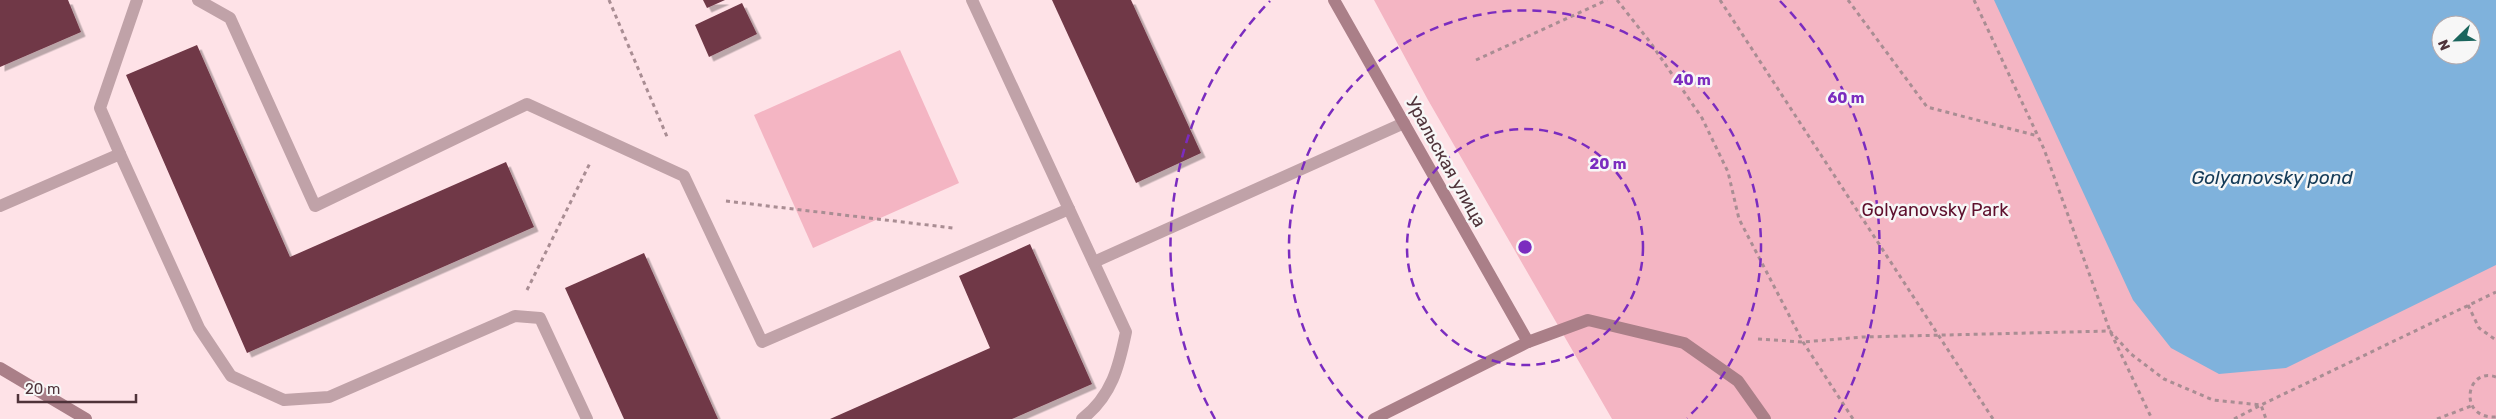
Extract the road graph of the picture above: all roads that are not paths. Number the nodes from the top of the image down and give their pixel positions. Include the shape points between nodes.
1 (137, 0) edge
2 (198, 0) edge
3 (972, 0) edge
4 (1334, 0) edge
5 (1404, 123) junction
6 (120, 154) junction
7 (0, 206) edge
8 (1069, 209) junction
9 (1094, 262) junction
10 (1528, 342) junction
11 (0, 368) edge
12 (86, 419) edge
13 (587, 419) edge
14 (1082, 419) edge
15 (1374, 419) edge
16 (1764, 419) edge

1 - 6 lane via 100,108
2 - 8 lane via 230,18 315,206 527,104 684,176 762,342
3 - 8 lane
4 - 5 main road, Уральская улица
5 - 9 lane
5 - 10 main road, Уральская улица
6 - 7 lane
6 - 13 lane via 199,328 231,376 284,400 329,396 515,316 540,318
8 - 9 lane
9 - 14 lane via 1126,332 1118,370 1095,410
10 - 15 main road
10 - 16 main road via 1588,320 1684,343 1738,381
11 - 12 main road

